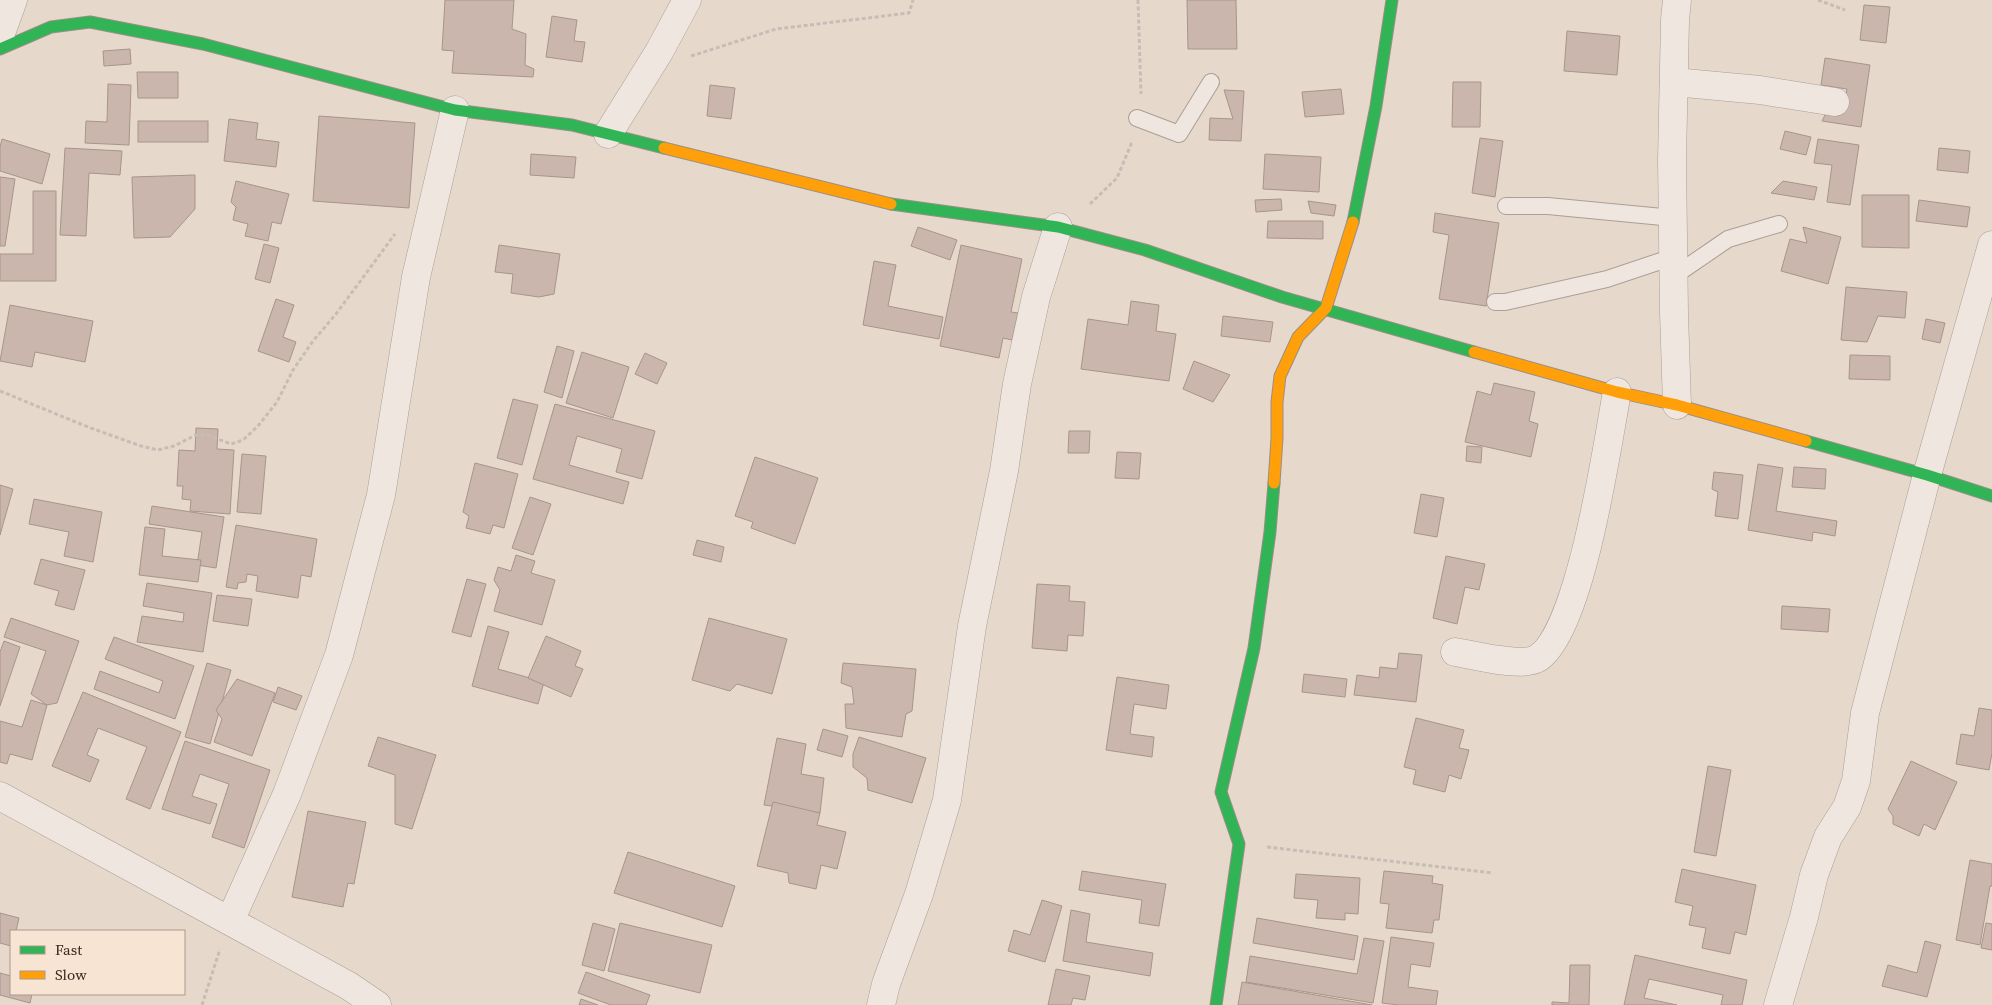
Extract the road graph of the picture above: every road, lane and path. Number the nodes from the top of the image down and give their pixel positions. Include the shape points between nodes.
1 (13, 0) edge
2 (688, 0) edge
3 (913, 0) edge
4 (1392, 0) edge
5 (1677, 0) edge
6 (1818, 0) edge
7 (1845, 10) dead end
8 (0, 36) edge
9 (0, 49) edge
10 (647, 70) junction
11 (1210, 82) dead end
12 (1674, 82) junction
13 (1835, 102) dead end
14 (455, 110) junction
15 (1137, 118) dead end
16 (608, 134) junction
17 (1506, 206) dead end
18 (1673, 218) junction
19 (1779, 224) dead end
20 (1058, 227) junction
21 (398, 228) dead end
22 (1992, 245) edge
23 (1674, 266) junction
24 (1495, 302) dead end
25 (1326, 308) junction
26 (1982, 316) edge
27 (0, 391) edge
28 (1617, 392) junction
29 (1677, 405) junction
30 (1927, 474) junction
31 (1992, 496) edge
32 (1455, 652) dead end
33 (0, 796) edge
34 (1239, 844) junction
35 (1493, 873) dead end
36 (230, 921) junction
37 (202, 1005) edge
38 (377, 1005) edge
39 (881, 1005) edge
40 (1216, 1005) edge
41 (1778, 1005) edge

1 - 8 street
2 - 10 street
3 - 10 path via 909,13 776,30
4 - 25 street via 1354,220
5 - 12 street
6 - 7 path
9 - 14 street via 51,28 90,22 202,44
10 - 16 street
11 - 15 lane via 1179,134
12 - 13 street via 1760,90
12 - 18 street
14 - 16 street via 572,125
14 - 36 street via 416,277 381,495 339,655 287,794
16 - 20 street via 891,204
17 - 18 lane via 1548,206
18 - 23 street
19 - 23 lane via 1728,239
20 - 25 street via 1145,250 1282,297
20 - 39 street via 1036,297 1017,384 1004,470 972,626 946,800 919,894
21 - 27 path via 313,341 277,402 243,440 231,444 207,435 196,435 158,450 88,427
22 - 26 street
23 - 24 lane
23 - 29 street
25 - 28 street
25 - 34 street via 1298,337 1280,376 1270,532 1254,648 1221,792
26 - 30 street
28 - 29 street
28 - 32 street via 1593,520 1573,597 1554,640 1536,659 1520,662
29 - 30 street
30 - 31 street
30 - 41 street via 1864,713 1856,781 1847,807 1828,837 1814,875
33 - 36 street
34 - 35 path
34 - 40 street
36 - 37 path
36 - 38 street via 349,986

